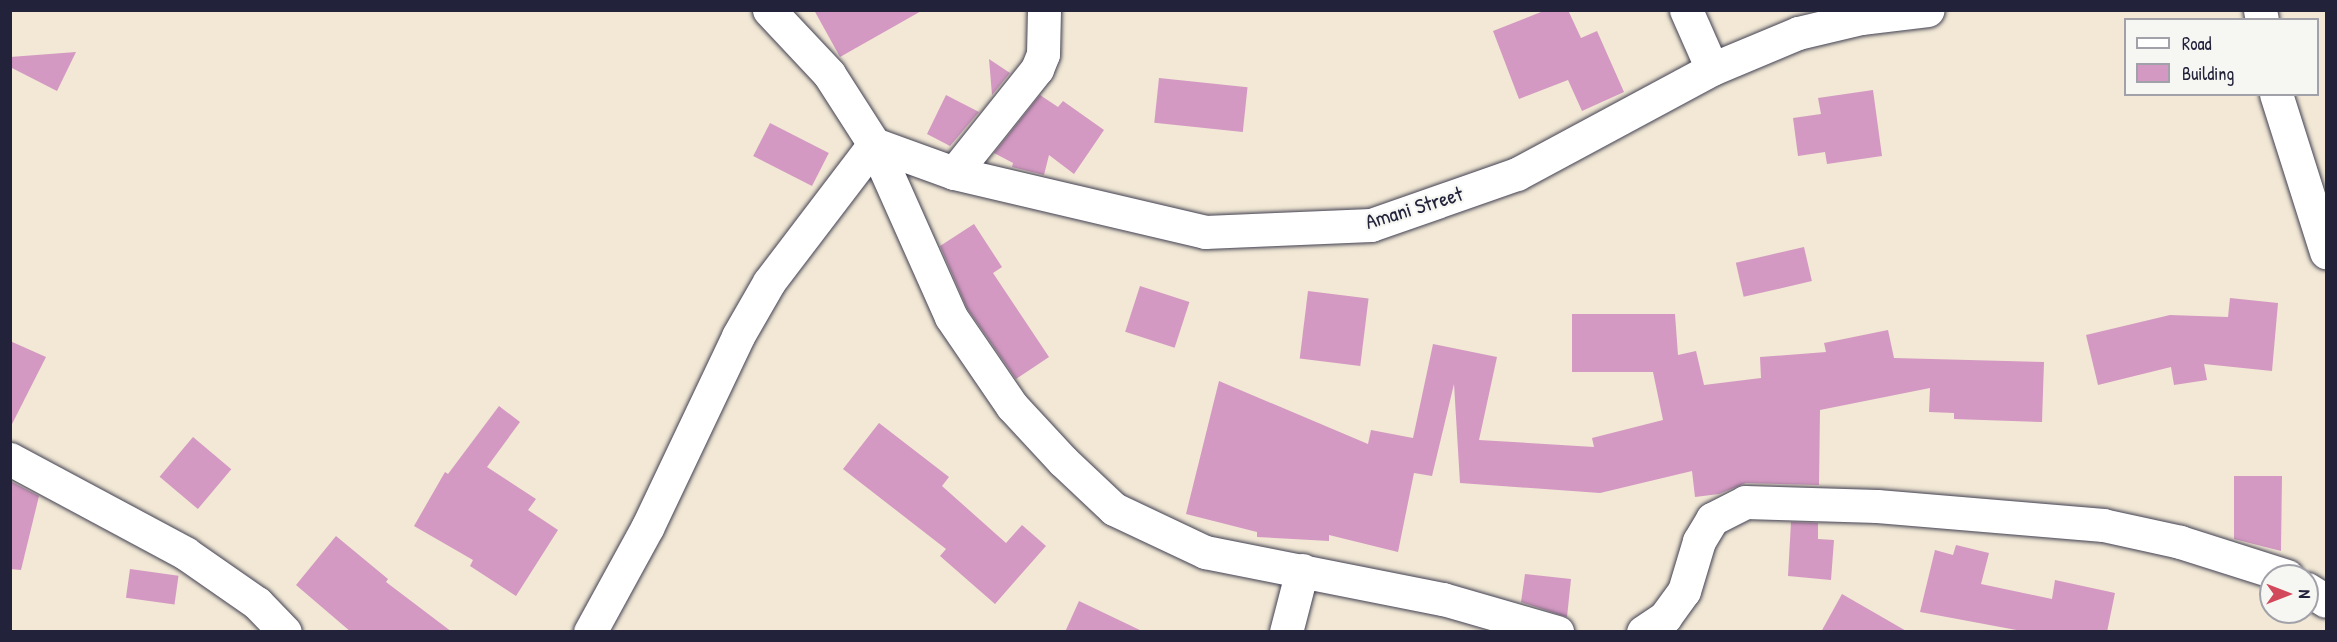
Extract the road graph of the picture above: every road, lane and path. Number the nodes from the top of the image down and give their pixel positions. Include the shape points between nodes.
1 (769, 10) edge
2 (1044, 10) edge
3 (1686, 10) edge
4 (1928, 10) edge
5 (1712, 69) junction
6 (2277, 96) edge
7 (874, 144) junction
8 (954, 173) junction
9 (2326, 252) edge
10 (10, 459) edge
11 (2259, 567) edge
12 (1302, 570) junction
13 (285, 632) edge
14 (590, 632) edge
15 (1286, 632) edge
16 (1557, 632) edge
17 (1643, 632) edge

1 - 7 street via 829,74
2 - 8 street via 1043,54 1037,69
3 - 5 street
4 - 5 street, Amani Street via 1860,18 1798,33
5 - 8 street, Amani Street via 1517,174 1371,225 1205,232
6 - 9 street
7 - 8 street, Amani Street
7 - 12 street via 951,317 1012,406 1063,461 1114,509 1205,552
7 - 14 street via 769,282 738,336 647,528
10 - 13 street via 184,553 256,603
11 - 17 street via 2103,525 1877,506 1745,502 1712,519 1699,541 1684,591 1665,617
12 - 15 street
12 - 16 street via 1443,599

